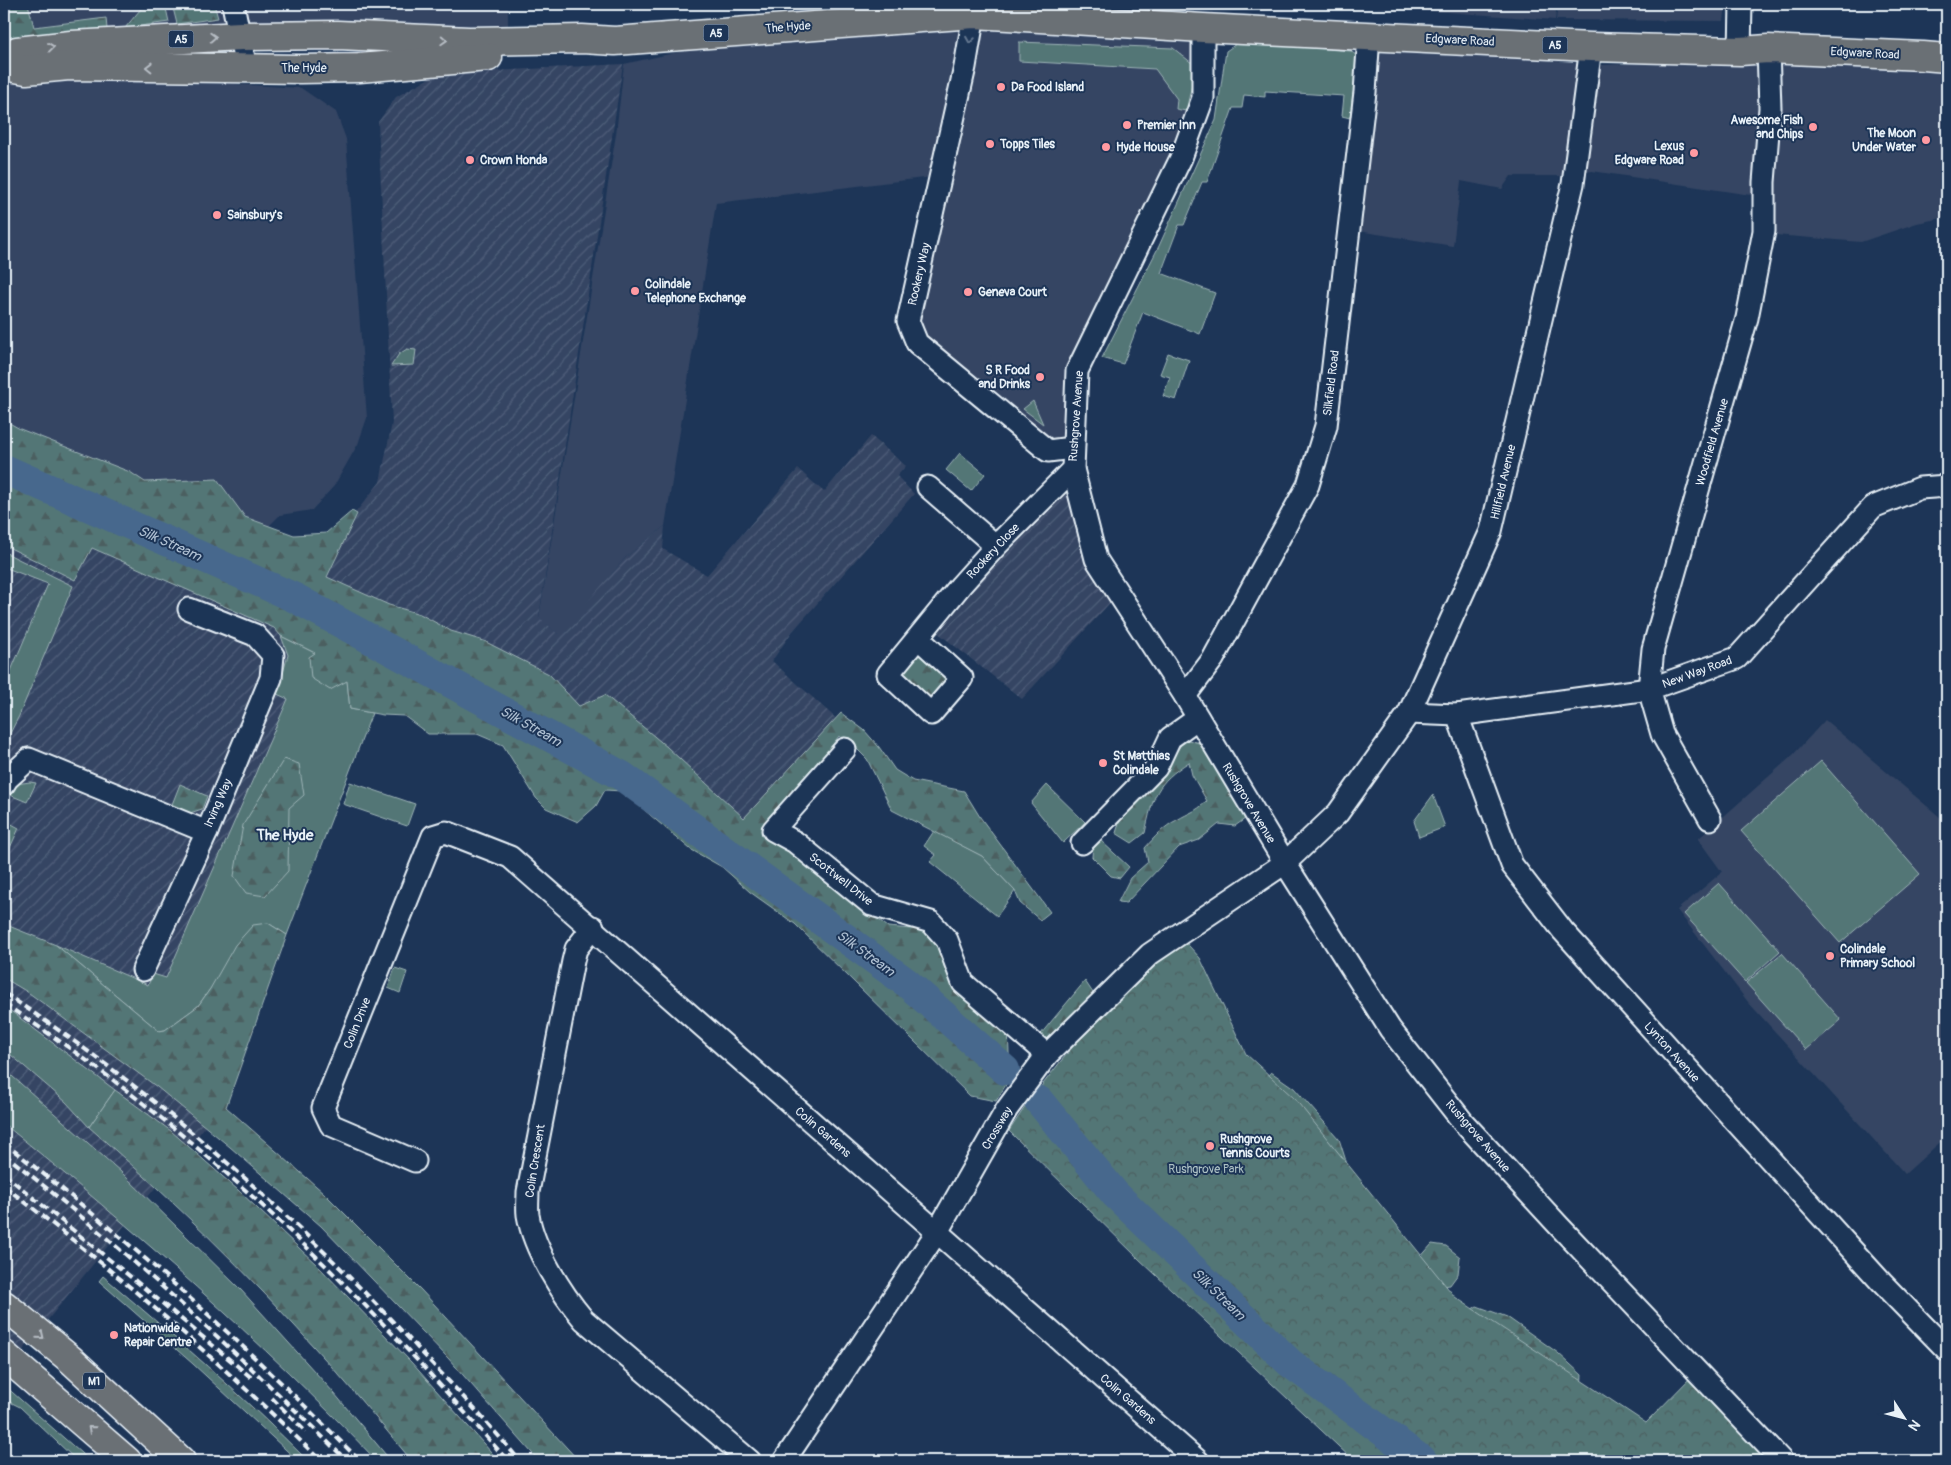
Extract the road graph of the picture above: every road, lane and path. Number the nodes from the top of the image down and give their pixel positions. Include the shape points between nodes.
1 (233, 4) edge
2 (1741, 4) edge
3 (974, 9) edge
4 (1203, 28) junction
5 (240, 36) junction
6 (1370, 36) junction
7 (602, 41) junction
8 (1591, 47) junction
9 (1768, 49) junction
10 (1740, 51) junction
11 (4, 58) edge
12 (1947, 58) edge
13 (4, 66) edge
14 (246, 68) junction
15 (1072, 458) junction
16 (1947, 486) edge
17 (928, 487) dead end
18 (996, 546) junction
19 (189, 608) dead end
20 (918, 638) dead end
21 (1649, 689) junction
22 (1185, 696) junction
23 (1409, 713) junction
24 (1458, 715) junction
25 (1198, 718) junction
26 (845, 749) dead end
27 (4, 784) edge
28 (1710, 819) dead end
29 (207, 832) junction
30 (433, 836) joint
31 (1082, 843) dead end
32 (1285, 863) junction
33 (593, 927) junction
34 (143, 970) dead end
35 (1044, 1059) junction
36 (415, 1161) dead end
37 (937, 1232) junction
38 (4, 1305) edge
39 (1947, 1350) edge
40 (4, 1355) edge
41 (127, 1461) edge
42 (181, 1461) edge
43 (750, 1461) edge
44 (784, 1461) edge
45 (1198, 1461) edge
46 (1782, 1461) edge

1 - 5 street
2 - 10 street
3 - 4 main road, Edgware Road / A5
3 - 7 main road, The Hyde / A5
3 -> 15 street, Rookery Way via 965,67 908,321 917,343 1048,451
4 - 6 main road, Edgware Road / A5
4 - 15 street, Rushgrove Avenue via 1203,98 1181,158 1077,371
5 -> 7 main road, The Hyde / A5
11 -> 5 main road, The Hyde / A5 via 17,51 71,45
5 - 14 street
6 - 8 main road, Edgware Road / A5
6 - 22 street, Silkfield Road via 1326,426 1308,485 1213,659
7 - 14 main road, The Hyde / A5 via 583,49 359,68
8 - 10 main road, Edgware Road / A5
8 - 23 street, Hillfield Avenue via 1573,184 1491,531
9 - 10 main road, Edgware Road / A5
9 - 12 main road, Edgware Road / A5
9 - 21 street, Woodfield Avenue via 1770,108 1764,231 1747,318 1653,649
14 -> 13 main road, The Hyde / A5 via 69,66 26,70
15 - 18 street, Rookery Close
15 - 22 street, Rushgrove Avenue via 1096,560
16 - 21 street, New Way Road via 1920,488 1873,507 1737,658
17 - 18 street
18 - 20 street, Rookery Close
19 - 29 street, Irving Way via 255,635 273,655 271,678
21 - 24 street, New Way Road
21 - 28 street, Woodfield Avenue via 1662,734
22 - 25 street, Rushgrove Avenue
23 - 24 street, New Way Road
23 - 32 street, Hillfield Avenue via 1338,813
24 - 39 street, Lynton Avenue via 1512,865 1523,880 1563,931 1882,1283
25 - 31 street via 1170,738 1156,768
25 - 32 street, Rushgrove Avenue
26 - 35 street, Scottwell Drive via 773,830 795,842 872,905 931,922 947,940 963,983
27 - 29 street, Irving Way via 29,759
29 - 34 street
30 - 33 street, Colin Gardens via 446,832 510,857
30 - 36 street, Colin Drive via 322,1108 331,1125
32 - 35 street, Crossway via 1150,954
32 - 46 street, Rushgrove Avenue via 1390,1028 1463,1122
33 - 37 street, Colin Gardens
33 - 43 street, Colin Crescent via 574,955 528,1192 528,1215 536,1242 566,1299 584,1320
35 - 37 street, Crossway via 1007,1109
37 - 44 street, Crossway
37 - 45 street, Colin Gardens
38 -> 42 main road, M1 via 70,1359
41 -> 40 main road

